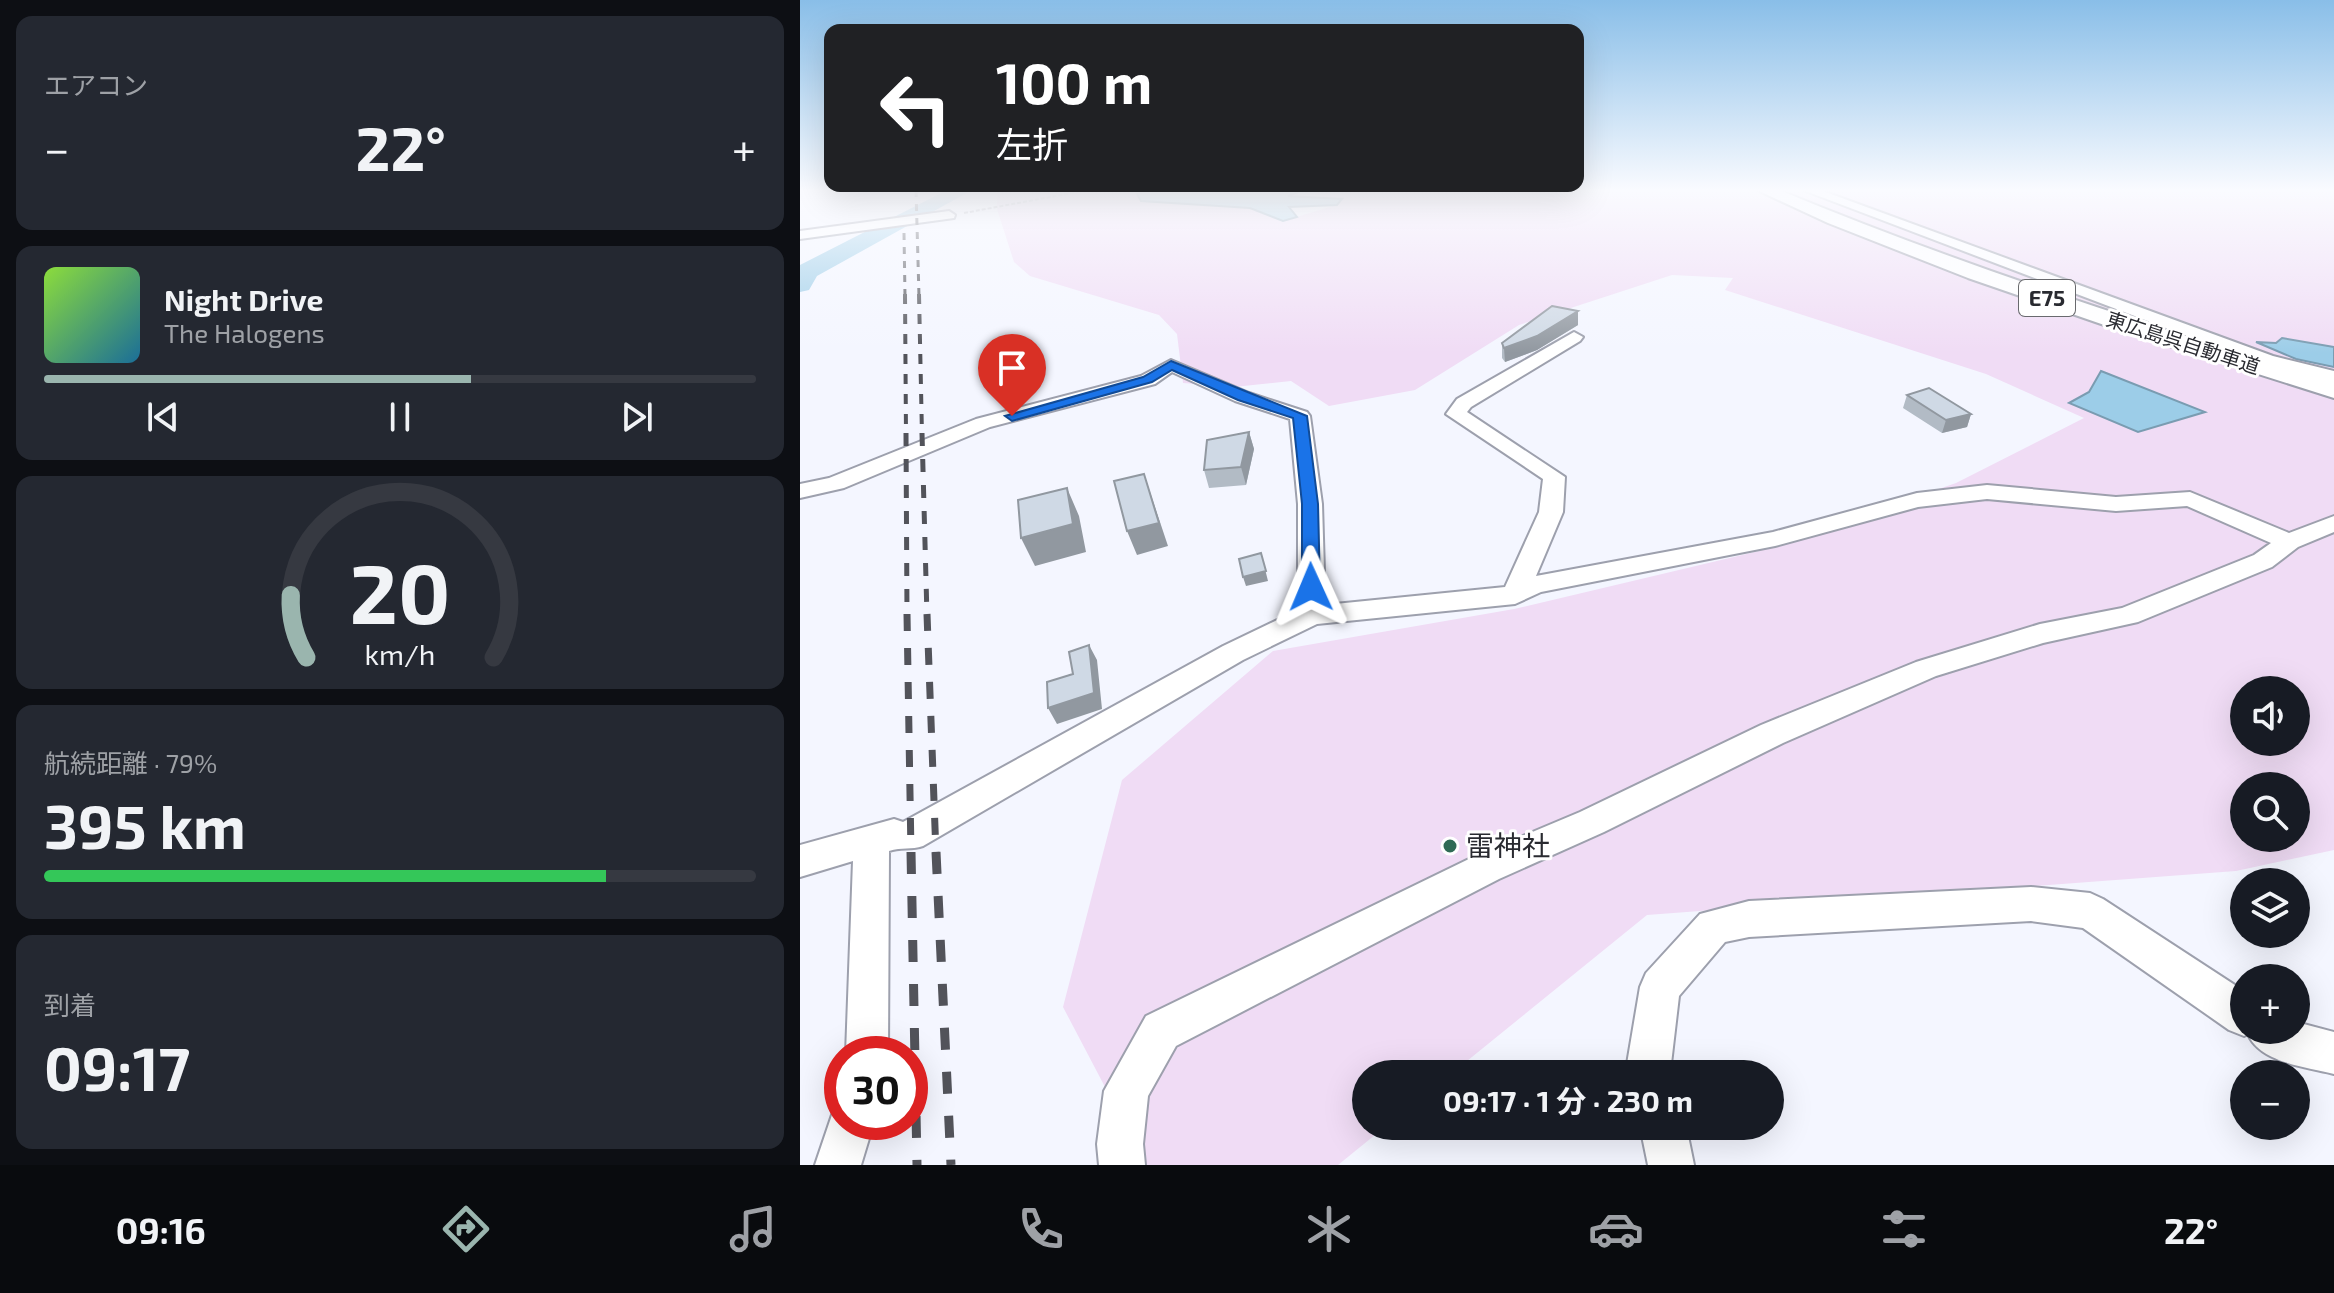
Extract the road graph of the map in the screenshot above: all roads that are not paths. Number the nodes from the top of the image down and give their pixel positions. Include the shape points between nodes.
1 (1897, 244) edge
2 (1955, 244) edge
3 (1574, 337) dead end
4 (2334, 377) edge
5 (2334, 390) edge
6 (800, 491) edge
7 (2334, 523) edge
8 (2289, 542) junction
9 (1515, 595) junction
10 (1312, 615) junction
11 (892, 837) junction
12 (800, 861) edge
13 (2230, 1006) edge
14 (868, 1036) edge
15 (2300, 1044) edge
16 (2334, 1053) edge
17 (1650, 1060) edge
18 (846, 1140) edge
19 (1666, 1140) edge
20 (838, 1165) edge
21 (1122, 1165) edge
22 (1671, 1165) edge

1 - 5 highway, 東広島呉自動車道 / E75
2 - 4 street via 2267,360
3 - 9 street via 1464,403 1456,414 1554,477 1551,512
6 - 10 street via 836,483 983,423 1148,380 1171,365 1300,416 1310,504
7 - 8 street
8 - 9 street via 2190,499 2116,504 1987,492 1917,500 1775,539 1534,585
8 - 21 street via 2263,561 2128,616 2040,634 1926,669 1772,734 1486,868 1161,1031 1126,1091
9 - 10 street
10 - 11 street
11 - 12 street
11 - 14 street
13 - 17 street via 2090,911 2031,904 1749,919 1714,927 1660,987
15 - 16 street
18 - 20 street
19 - 22 street

